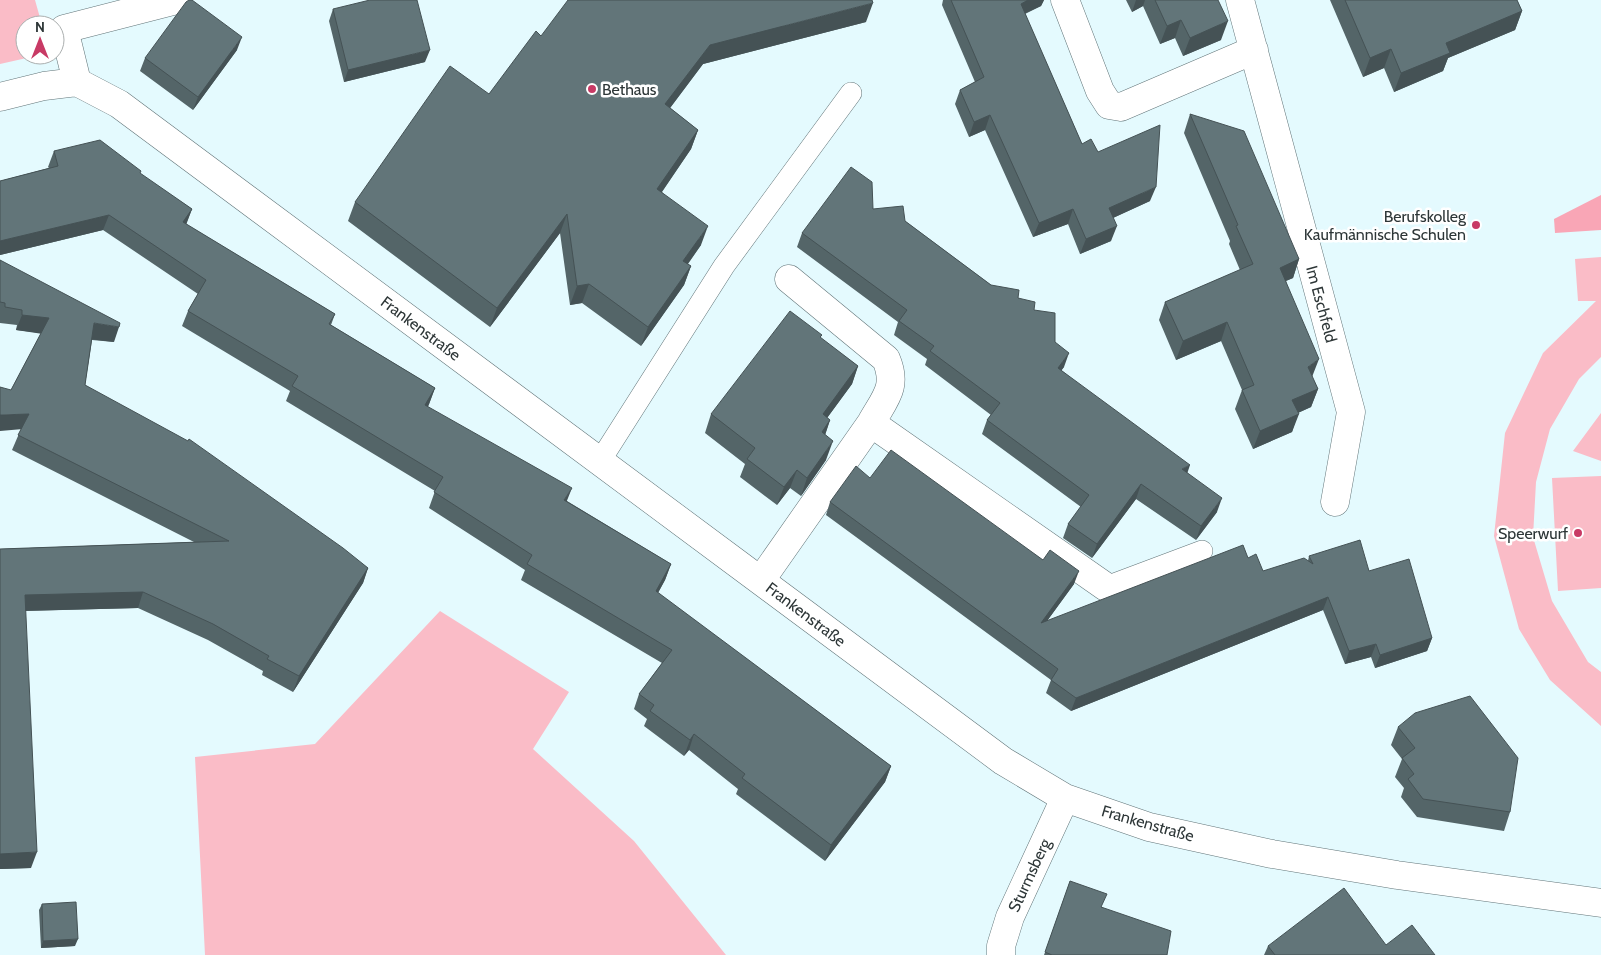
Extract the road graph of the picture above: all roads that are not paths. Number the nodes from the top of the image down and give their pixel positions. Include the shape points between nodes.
1 (177, 0) edge
2 (1066, 0) edge
3 (1240, 0) edge
4 (1254, 50) junction
5 (77, 82) junction
6 (851, 93) dead end
7 (0, 98) edge
8 (789, 279) dead end
9 (871, 423) junction
10 (600, 461) junction
11 (1335, 502) dead end
12 (1202, 552) dead end
13 (761, 580) junction
14 (1106, 587) joint
15 (1065, 798) junction
16 (1601, 903) edge
17 (1001, 955) edge

1 - 5 street via 64,29
2 - 4 street via 1100,91 1109,105 1121,107
3 - 4 street, Im Eschfeld
4 - 11 street, Im Eschfeld via 1351,412
5 - 7 street via 44,86
5 - 10 street, Frankenstraße via 119,104
6 - 10 lane via 724,266
8 - 9 street, Frankenstraße via 886,358 891,372 891,388
9 - 13 street, Frankenstraße
9 - 14 street
10 - 13 street, Frankenstraße
12 - 14 lane
13 - 15 street, Frankenstraße via 1003,761
15 - 16 street, Frankenstraße via 1149,827 1272,854
15 - 17 street, Sturmsberg via 1010,917

